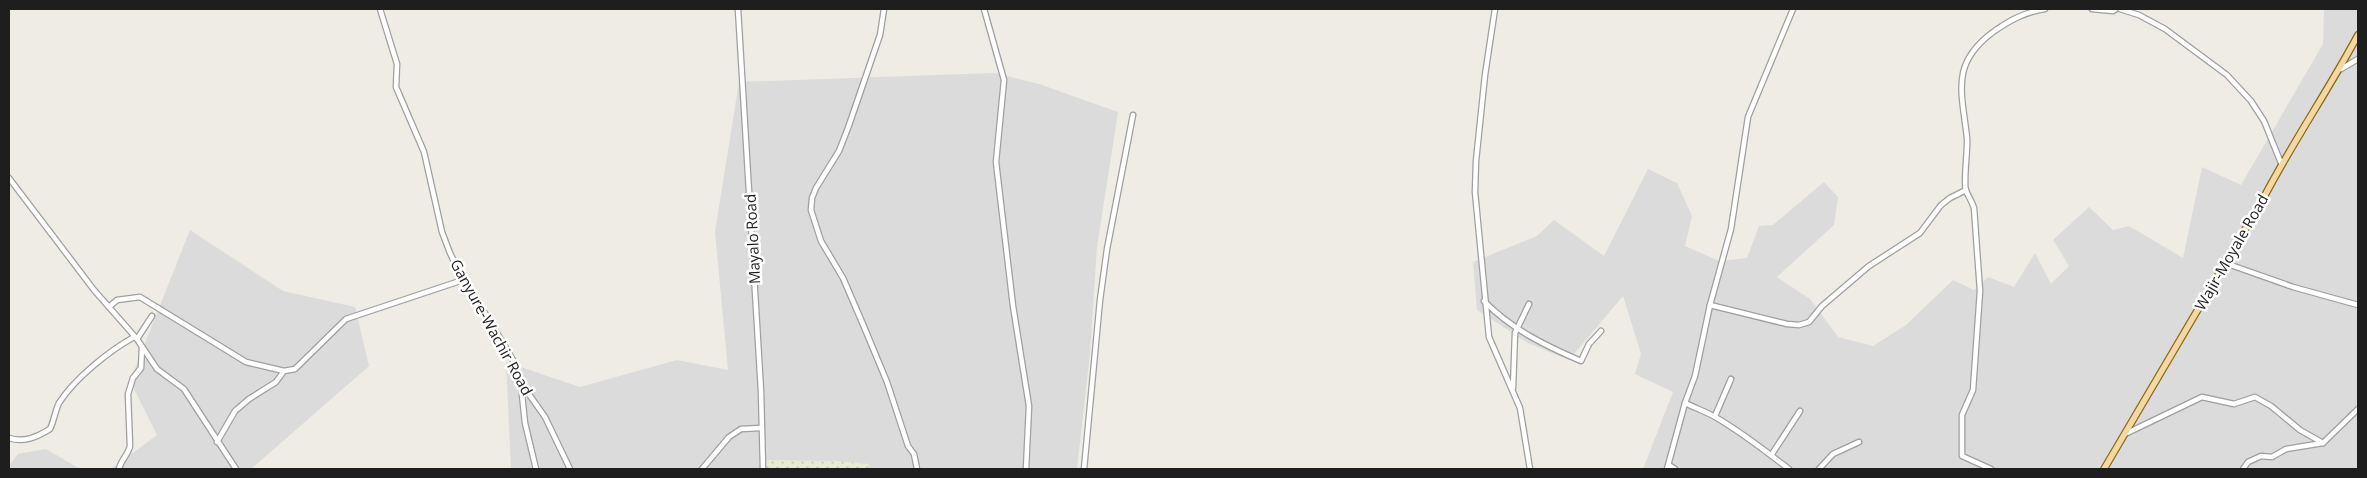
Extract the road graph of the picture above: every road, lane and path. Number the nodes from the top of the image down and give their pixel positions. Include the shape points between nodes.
1 (380, 9) edge
2 (738, 9) edge
3 (884, 9) edge
4 (984, 9) edge
5 (1495, 9) edge
6 (1793, 9) edge
7 (2045, 9) edge
8 (2092, 9) edge
9 (2118, 9) edge
10 (2358, 35) edge
11 (2358, 59) edge
12 (2341, 69) junction
13 (1133, 115) dead end
14 (2281, 163) junction
15 (9, 178) edge
16 (1966, 190) junction
17 (2225, 263) junction
18 (463, 280) junction
19 (1484, 301) junction
20 (1529, 304) dead end
21 (1710, 305) junction
22 (2358, 305) edge
23 (109, 306) junction
24 (152, 316) dead end
25 (1517, 328) junction
26 (1601, 331) dead end
27 (136, 338) junction
28 (142, 347) junction
29 (284, 371) junction
30 (1731, 379) dead end
31 (521, 383) junction
32 (1513, 390) junction
33 (1685, 403) junction
34 (2358, 409) edge
35 (1800, 411) dead end
36 (1715, 416) junction
37 (761, 428) junction
38 (2124, 435) junction
39 (9, 438) edge
40 (217, 442) junction
41 (1859, 442) dead end
42 (2323, 443) junction
43 (1772, 454) junction
44 (1668, 467) edge
45 (120, 469) edge
46 (236, 469) edge
47 (536, 469) edge
48 (570, 469) edge
49 (702, 469) edge
50 (763, 469) edge
51 (917, 469) edge
52 (1026, 469) edge
53 (1084, 469) edge
54 (1530, 469) edge
55 (1675, 469) edge
56 (1789, 469) edge
57 (1819, 469) edge
58 (1991, 469) edge
59 (2104, 469) edge
60 (2243, 469) edge

1 - 18 street, Ganyure-Wachir Road via 397,64 396,87 424,152 442,232
2 - 37 street, Mayalo Road via 762,391
3 - 51 street via 880,35 848,128 839,151 812,198 811,210 821,241 843,278 887,382
4 - 52 street via 1004,80 996,162 1029,406
5 - 19 street via 1475,179
6 - 21 street via 1748,117 1731,229
7 - 16 street via 2015,18 1979,42 1969,54 1961,96 1967,139
8 - 9 street
9 - 14 street via 2139,15 2165,29 2227,75 2264,121
10 - 12 main road, Wajir-Moyale Road
11 - 12 street
12 - 14 main road, Wajir-Moyale Road
13 - 53 street via 1106,258
14 - 17 main road, Wajir-Moyale Road
15 - 23 street
16 - 21 street via 1941,205 1920,232 1869,266 1822,306 1809,322 1799,326 1787,324
16 - 58 street via 1974,208 1980,291 1973,390 1962,415 1962,456
17 - 22 street via 2292,287
17 - 38 main road, Wajir-Moyale Road
18 - 29 street via 346,319 295,369
18 - 31 street, Ganyure-Wachir Road via 514,362
19 - 25 street
19 - 32 street via 1489,337
20 - 25 street
21 - 33 street via 1695,376
23 - 27 street
23 - 29 street via 117,300 140,297 246,362
24 - 27 street
25 - 26 street via 1581,361
25 - 32 street
27 - 28 street
27 - 39 street via 99,362 76,383 59,404 50,428 34,438
28 - 40 street via 157,369 184,389
28 - 45 street via 141,368 133,378 128,394 130,446 121,460
29 - 40 street via 276,382 235,411
30 - 36 street
31 - 47 street via 525,423
31 - 48 street, Ganyure-Wachir Road via 545,417
32 - 54 street via 1520,408
33 - 36 street
33 - 44 street
34 - 42 street
35 - 43 street
36 - 43 street
37 - 49 street via 742,429 729,436
37 - 50 street, Mayalo Road
38 - 42 street via 2202,397 2234,404 2255,397
38 - 59 main road, Wajir-Moyale Road
40 - 46 street
41 - 57 street via 1832,454
42 - 60 street via 2286,449 2272,457 2261,456 2248,462
43 - 56 street
44 - 55 street

